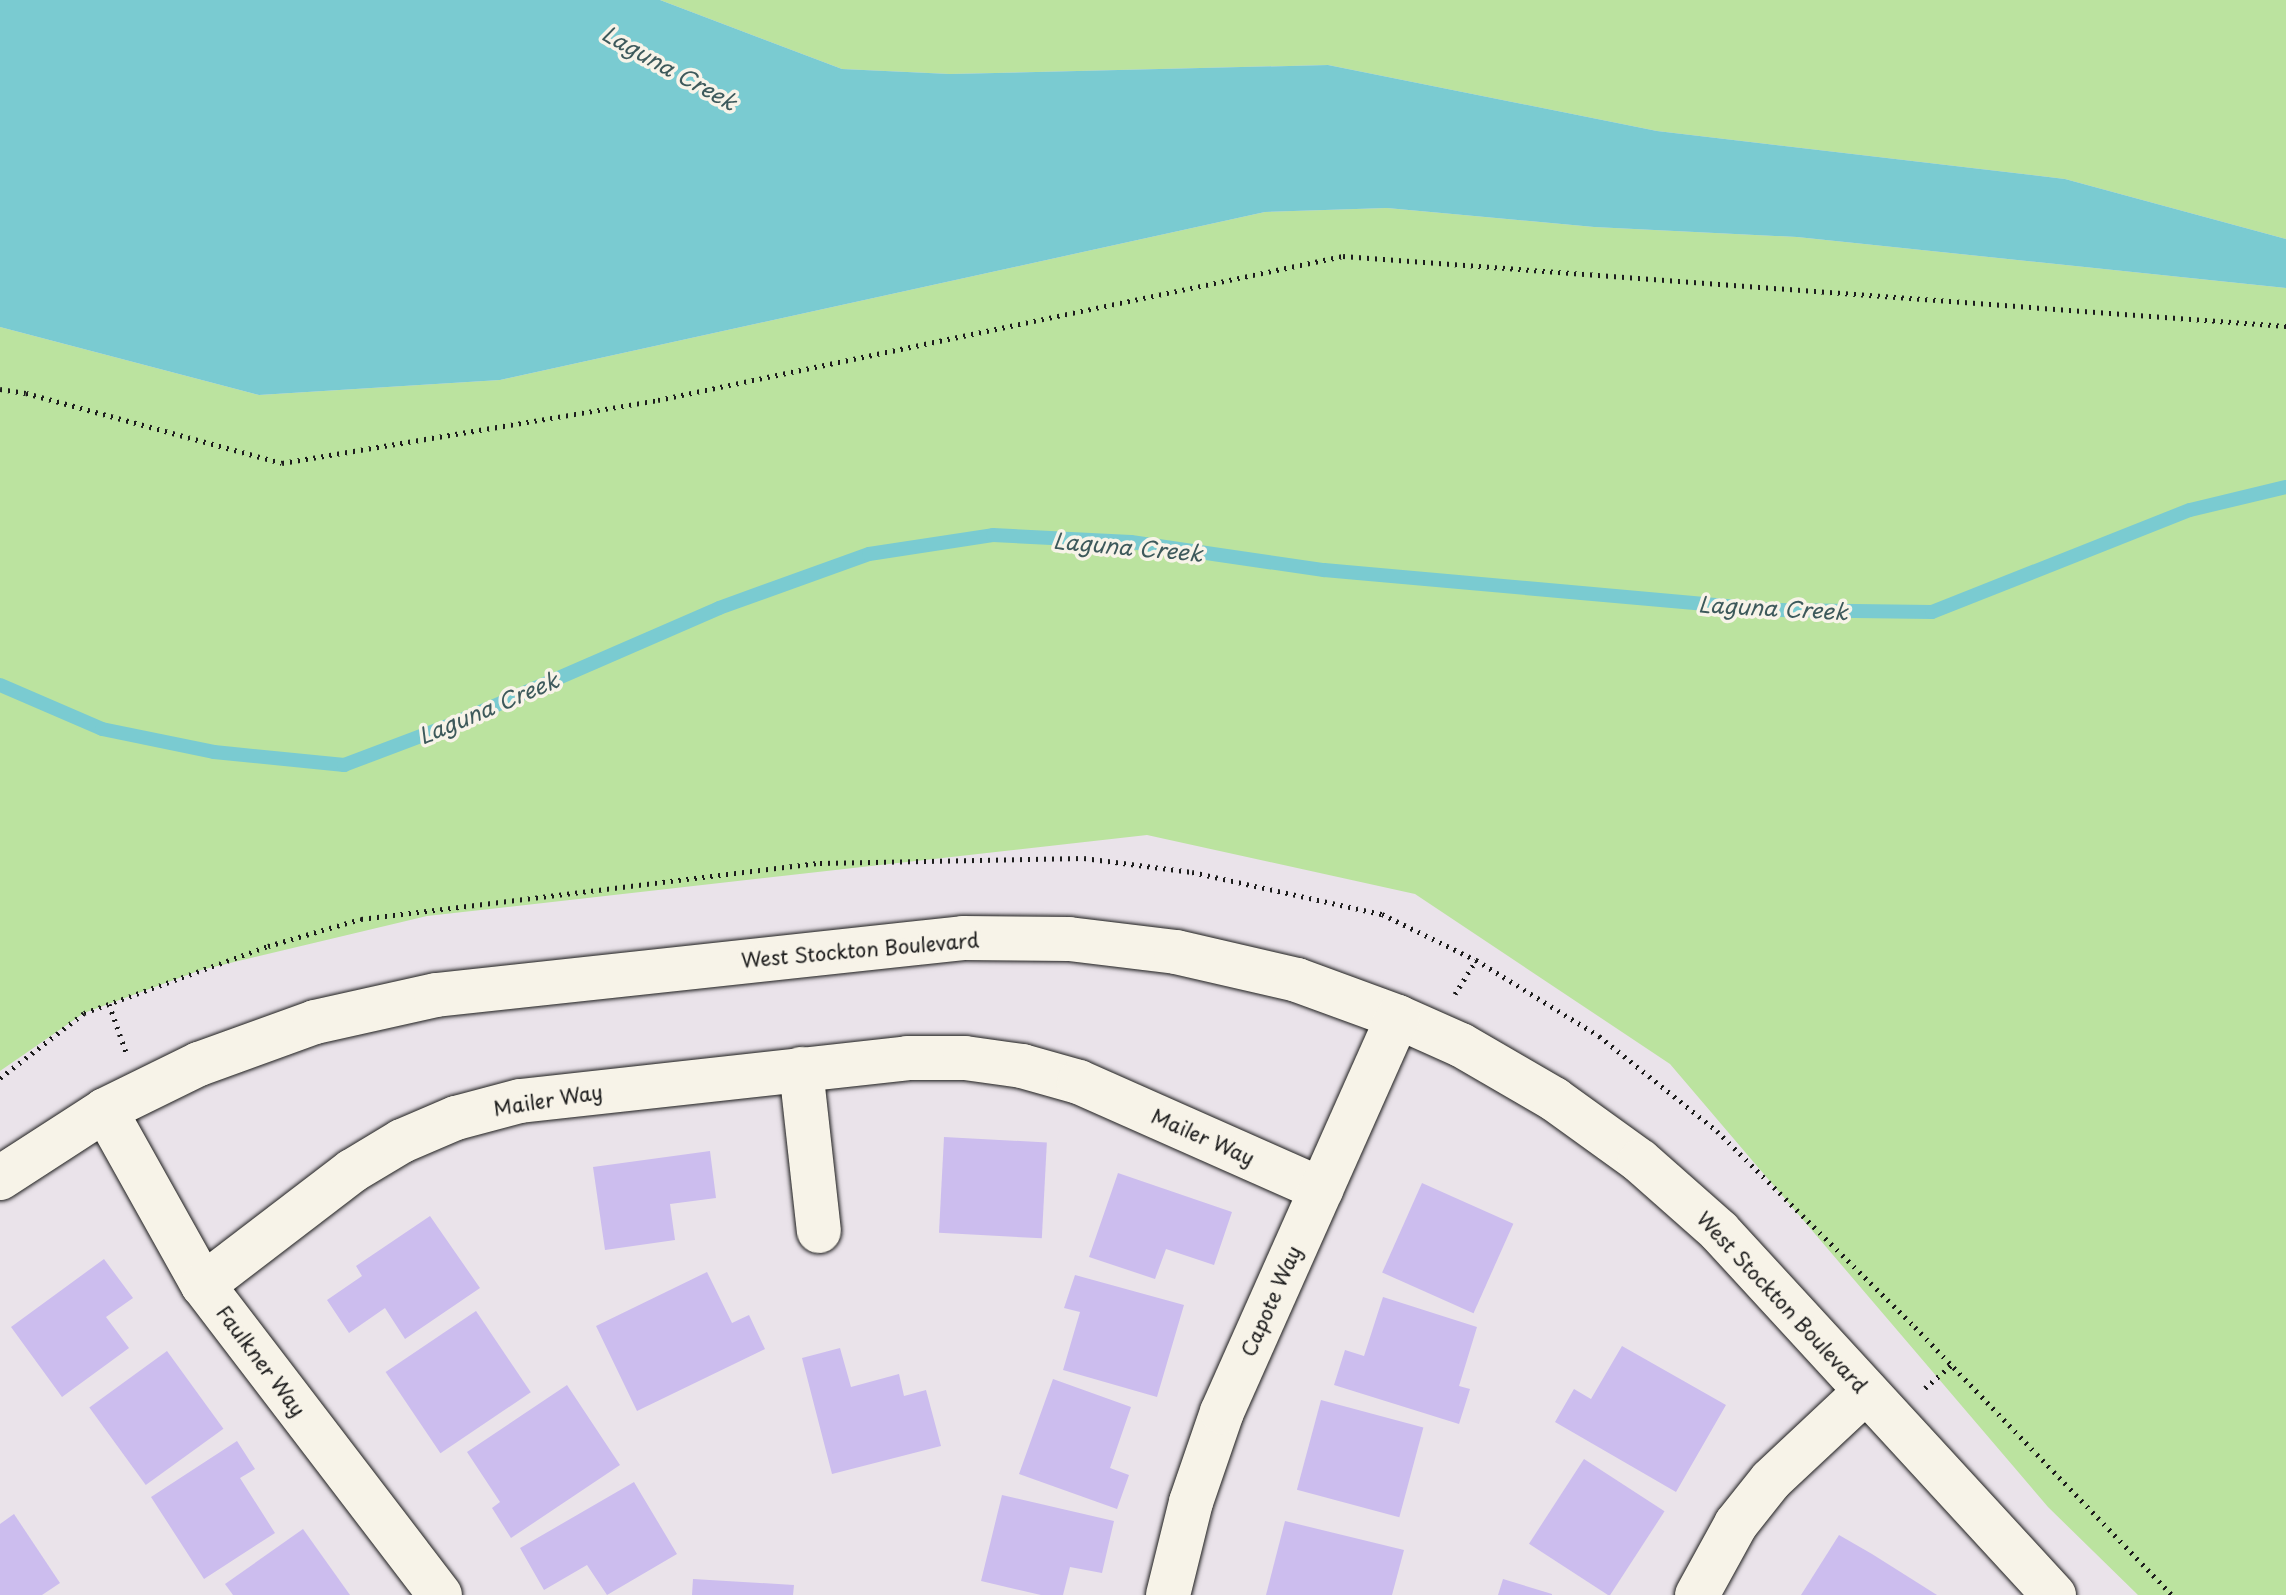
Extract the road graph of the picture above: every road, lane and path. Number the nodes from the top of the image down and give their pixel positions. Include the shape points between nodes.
1 (2286, 326) edge
2 (0, 389) edge
3 (1398, 1017) junction
4 (801, 1069) junction
5 (0, 1078) edge
6 (105, 1110) junction
7 (0, 1178) edge
8 (1321, 1189) junction
9 (819, 1231) dead end
10 (203, 1285) junction
11 (1866, 1391) junction
12 (440, 1595) edge
13 (1168, 1595) edge
14 (1697, 1595) edge
15 (2054, 1595) edge
16 (2172, 1595) edge

1 - 2 path via 1343,256 658,400 282,463
3 - 6 street, West Stockton Boulevard via 1297,980 1176,952 1069,939 963,938 436,995 315,1022 199,1064
3 - 8 street, Capote Way
3 - 11 street, West Stockton Boulevard via 1461,1045 1554,1099 1640,1161 1719,1231
4 - 8 street, Mailer Way via 907,1058 965,1058 1022,1066 1079,1082
4 - 9 street
4 - 10 street, Mailer Way via 520,1101 456,1118 402,1141 352,1171
5 - 16 path via 84,1013 268,946 361,919 820,863 1084,858 1192,872 1382,914 1476,960 1599,1036 1717,1131 1915,1327
6 - 7 street, West Stockton Boulevard
6 - 10 street, Faulkner Way
8 - 13 street, Capote Way via 1222,1412 1191,1502
10 - 12 street, Faulkner Way
11 - 14 street via 1771,1480 1736,1524
11 - 15 street, West Stockton Boulevard

